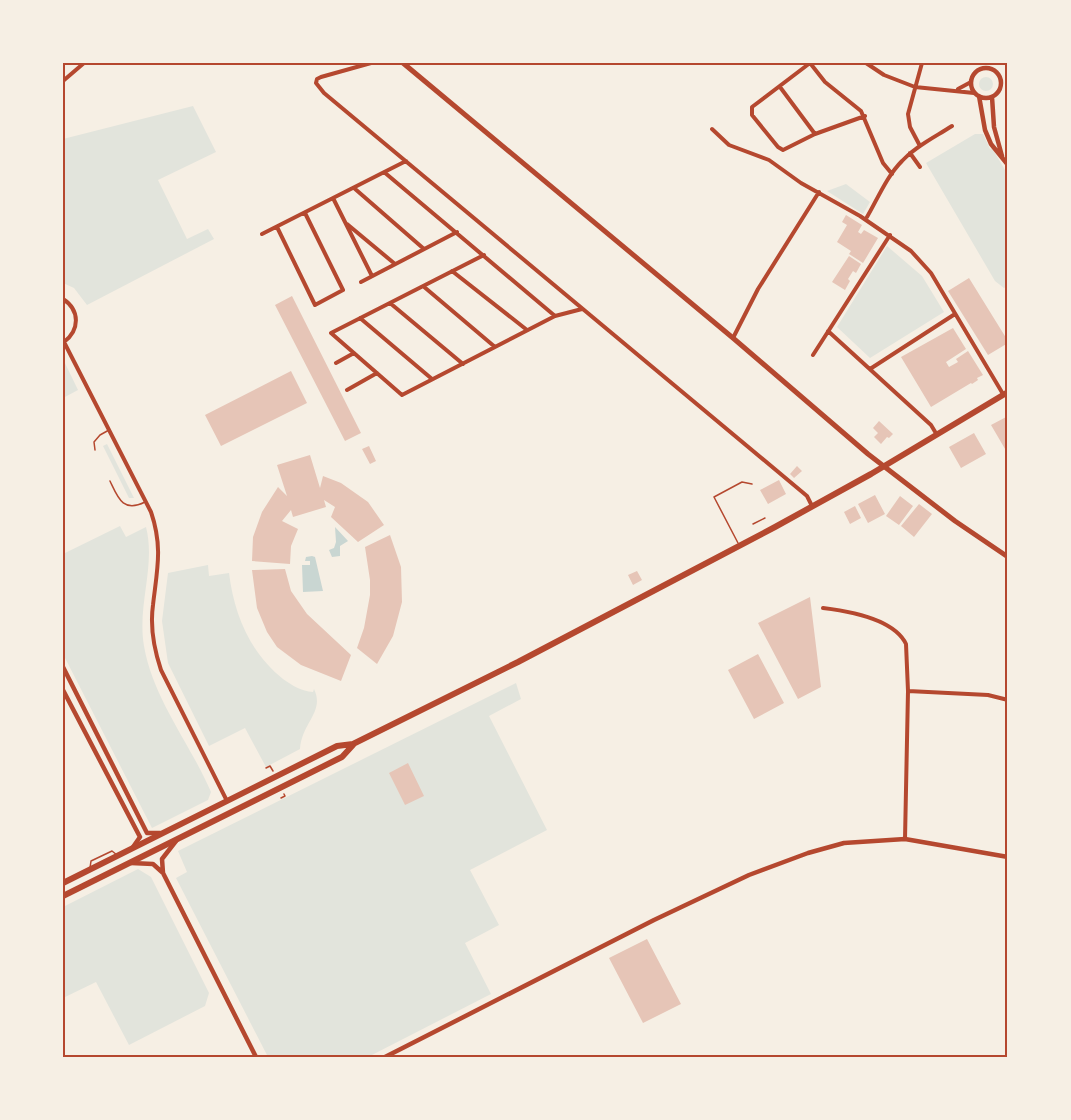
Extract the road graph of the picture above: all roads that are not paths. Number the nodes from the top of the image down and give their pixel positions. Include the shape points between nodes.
1 (371, 63) edge
2 (403, 63) edge
3 (810, 63) edge
4 (866, 63) edge
5 (922, 63) edge
6 (992, 63) edge
7 (81, 64) edge
8 (986, 65) edge
9 (995, 71) junction
10 (63, 81) edge
11 (971, 82) junction
12 (780, 87) junction
13 (915, 87) junction
14 (953, 90) junction
15 (976, 94) junction
16 (992, 97) junction
17 (865, 116) junction
18 (952, 126) dead end
19 (712, 129) dead end
20 (815, 134) junction
21 (920, 146) junction
22 (910, 153) junction
23 (1002, 156) junction
24 (406, 161) junction
25 (1008, 165) edge
26 (920, 167) dead end
27 (384, 172) junction
28 (892, 174) junction
29 (354, 188) junction
30 (819, 192) junction
31 (333, 198) junction
32 (305, 213) junction
33 (867, 217) dead end
34 (345, 222) junction
35 (277, 227) junction
36 (457, 232) junction
37 (262, 234) dead end
38 (890, 235) junction
39 (424, 249) junction
40 (484, 255) junction
41 (395, 264) junction
42 (452, 271) junction
43 (372, 276) junction
44 (361, 282) dead end
45 (423, 286) junction
46 (63, 299) edge
47 (390, 303) junction
48 (582, 309) junction
49 (955, 314) junction
50 (555, 316) junction
51 (360, 318) junction
52 (527, 330) junction
53 (828, 331) junction
54 (733, 338) junction
55 (64, 342) edge
56 (495, 347) junction
57 (354, 353) junction
58 (813, 356) dead end
59 (336, 363) dead end
60 (463, 364) junction
61 (870, 369) junction
62 (377, 373) junction
63 (432, 379) junction
64 (347, 390) dead end
65 (1006, 393) edge
66 (110, 430) junction
67 (937, 435) junction
68 (95, 450) dead end
69 (885, 466) junction
70 (110, 481) dead end
71 (753, 484) dead end
72 (146, 502) junction
73 (812, 506) junction
74 (739, 545) junction
75 (1008, 557) edge
76 (823, 608) dead end
77 (63, 667) edge
78 (63, 690) edge
79 (908, 690) junction
80 (1008, 700) edge
81 (353, 744) junction
82 (227, 801) junction
83 (162, 833) junction
84 (180, 837) junction
85 (905, 839) junction
86 (131, 848) junction
87 (1008, 857) edge
88 (129, 863) junction
89 (163, 873) junction
90 (63, 883) edge
91 (63, 896) edge
92 (256, 1057) edge
93 (386, 1057) edge

1 - 24 street via 321,77 316,83
2 - 54 main road
3 - 12 street
3 - 17 street via 825,82
4 - 13 street
5 - 13 street
6 - 9 street
7 - 10 street
8 - 9 street
8 - 11 street via 973,74
9 - 16 street via 1001,85
11 - 14 street
11 - 15 street
12 - 20 street
12 - 20 street via 755,104 752,115 780,150
13 - 14 street
13 - 21 street via 908,121
14 - 15 street
15 - 16 street
15 - 23 street via 985,130
16 - 23 street via 994,127
17 - 20 street
17 - 28 street via 883,163
18 - 21 street
19 - 30 street via 729,145 769,160
21 - 22 street
22 - 26 street
22 - 28 street
23 - 25 street
24 - 27 street
24 - 48 street
27 - 29 street
27 - 36 street
28 - 33 street
29 - 31 street
29 - 39 street
30 - 38 street
30 - 54 street via 764,279
31 - 32 street
31 - 34 street
32 - 35 street
32 - 35 street via 343,290 315,305
34 - 41 street
34 - 43 street
35 - 37 street
36 - 39 street
36 - 40 street
38 - 49 street via 931,273
38 - 53 street
39 - 41 street
40 - 42 street
40 - 50 street
41 - 43 street
42 - 45 street
42 - 52 street
43 - 44 street
45 - 47 street
45 - 56 street
46 - 55 street via 76,319 72,334
47 - 51 street
47 - 60 street
48 - 50 street
48 - 73 street via 807,496
49 - 61 street
49 - 65 street
50 - 52 street
51 - 57 street via 331,333
51 - 63 street
52 - 56 street
53 - 58 street
53 - 61 street
54 - 69 main road
55 - 66 street
56 - 60 street
57 - 59 street
57 - 62 street
60 - 63 street
61 - 67 street
62 - 63 street via 402,395
62 - 64 street
65 - 67 main road
66 - 68 lane via 94,442
66 - 72 street
67 - 69 main road
69 - 73 main road
69 - 75 main road
70 - 72 lane via 124,505
71 - 74 lane via 742,482 714,497
72 - 82 street via 159,537 152,622 157,659
73 - 74 main road
74 - 81 main road
76 - 79 street via 858,613 903,637
77 - 83 street via 147,833
78 - 86 street via 140,837
79 - 80 street
79 - 85 street
81 - 82 main road via 337,747
81 - 84 main road via 342,757
82 - 83 main road
83 - 86 main road
84 - 88 main road
84 - 89 street via 162,860
85 - 87 street
85 - 93 street via 844,843 749,875
86 - 90 main road
88 - 89 street via 153,864
88 - 91 main road
89 - 92 street

